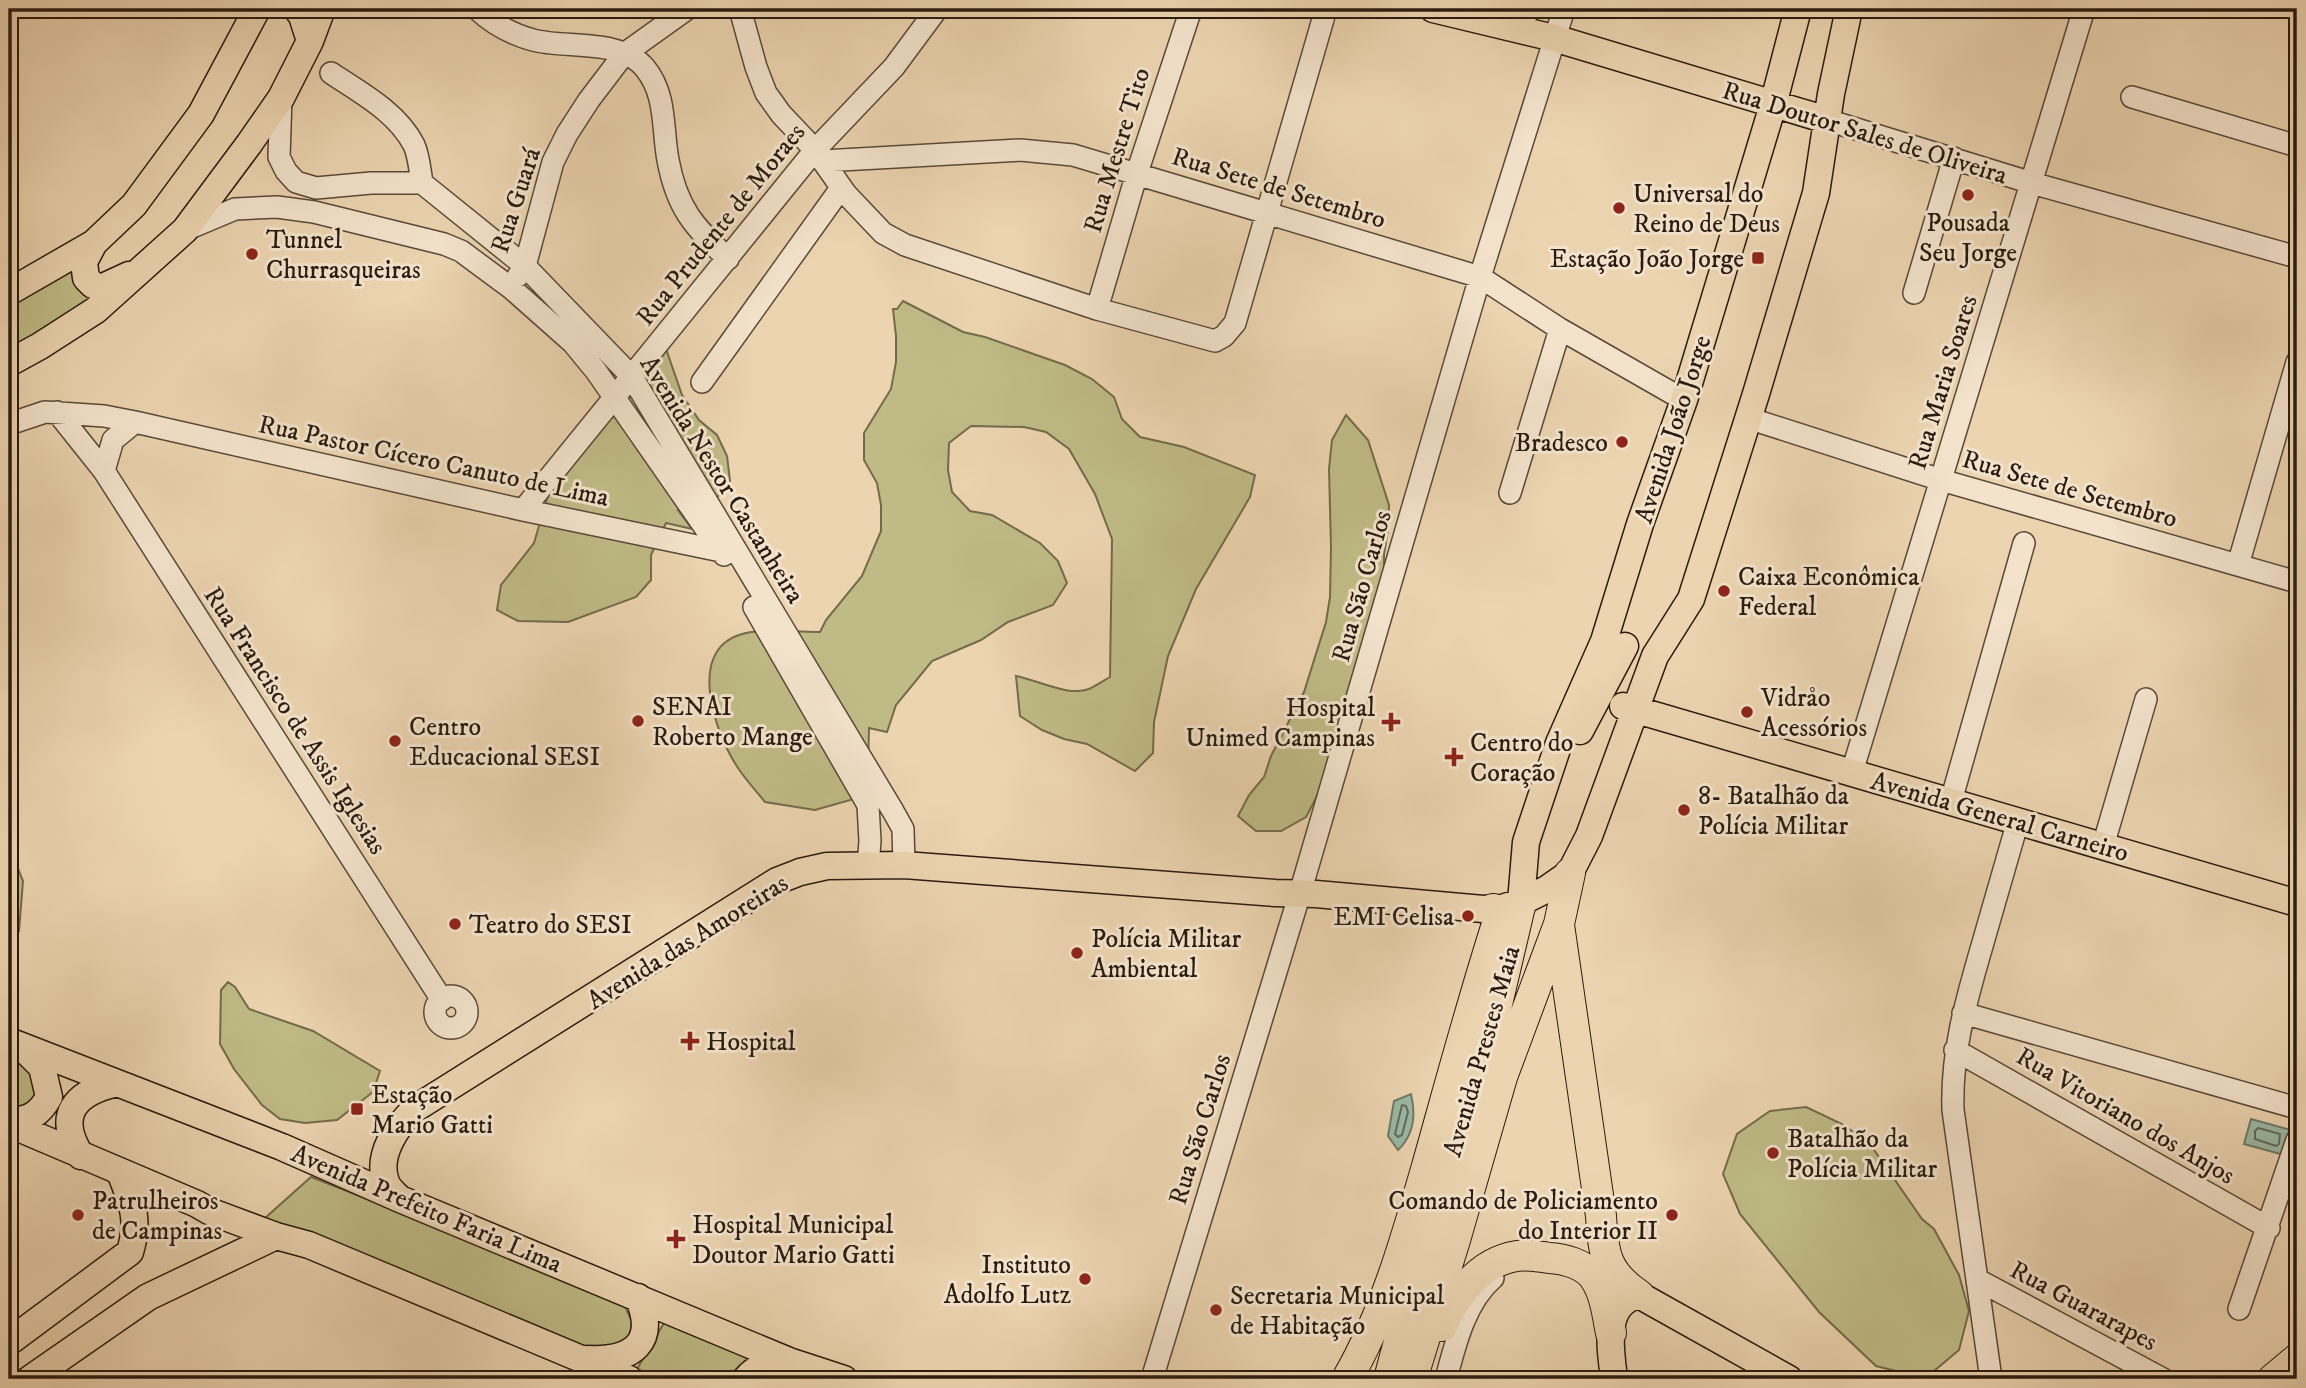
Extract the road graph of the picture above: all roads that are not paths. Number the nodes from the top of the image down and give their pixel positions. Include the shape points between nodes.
1 (297, 9) edge
2 (321, 9) edge
3 (477, 9) edge
4 (687, 9) edge
5 (740, 9) edge
6 (937, 9) edge
7 (1191, 9) edge
8 (1326, 9) edge
9 (1433, 9) edge
10 (1564, 9) edge
11 (1798, 9) edge
12 (1849, 9) edge
13 (2084, 9) edge
14 (259, 10) edge
15 (1524, 20) edge
16 (1554, 38) junction
17 (310, 41) junction
18 (624, 54) junction
19 (331, 73) dead end
20 (281, 97) junction
21 (2132, 97) dead end
22 (1782, 107) junction
23 (1829, 107) junction
24 (2297, 146) edge
25 (819, 155) junction
26 (1954, 158) junction
27 (1137, 173) junction
28 (422, 183) junction
29 (2032, 183) junction
30 (841, 188) junction
31 (1268, 214) junction
32 (185, 230) junction
33 (94, 243) junction
34 (2297, 257) edge
35 (728, 259) junction
36 (525, 266) junction
37 (142, 270) junction
38 (1480, 277) junction
39 (511, 289) junction
40 (9, 292) edge
41 (1914, 293) dead end
42 (1097, 309) junction
43 (1560, 329) junction
44 (2297, 362) edge
45 (9, 363) edge
46 (632, 377) junction
47 (702, 382) dead end
48 (614, 397) junction
49 (1684, 400) junction
50 (57, 412) junction
51 (104, 416) junction
52 (1748, 418) junction
53 (135, 422) junction
54 (9, 424) edge
55 (83, 444) junction
56 (104, 471) junction
57 (1941, 480) junction
58 (1510, 493) dead end
59 (523, 510) junction
60 (2024, 543) dead end
61 (721, 551) junction
62 (1690, 553) dead end
63 (2238, 565) junction
64 (2297, 582) edge
65 (1691, 599) junction
66 (1625, 646) dead end
67 (2146, 699) dead end
68 (1630, 708) junction
69 (1852, 772) junction
70 (1543, 787) junction
71 (1951, 801) junction
72 (2018, 821) junction
73 (1526, 842) joint
74 (2103, 846) junction
75 (904, 865) junction
76 (868, 866) junction
77 (1570, 873) junction
78 (1300, 894) junction
79 (1521, 902) junction
80 (2297, 903) edge
81 (1493, 909) junction
82 (1559, 924) junction
83 (442, 1000) dead end
84 (1963, 1013) junction
85 (14, 1043) edge
86 (1955, 1050) junction
87 (117, 1083) junction
88 (2297, 1108) edge
89 (9, 1122) edge
90 (2297, 1140) edge
91 (81, 1156) junction
92 (120, 1172) junction
93 (400, 1199) junction
94 (1601, 1216) junction
95 (2269, 1228) junction
96 (275, 1236) junction
97 (1518, 1256) junction
98 (1558, 1258) junction
99 (1978, 1280) junction
100 (1639, 1295) junction
101 (638, 1297) junction
102 (2239, 1309) dead end
103 (1611, 1333) junction
104 (9, 1342) edge
105 (583, 1359) junction
106 (2297, 1359) edge
107 (789, 1361) junction
108 (30, 1379) edge
109 (629, 1379) edge
110 (746, 1379) edge
111 (844, 1379) edge
112 (1152, 1379) edge
113 (1347, 1379) edge
114 (1389, 1379) edge
115 (1412, 1379) edge
116 (1422, 1379) edge
117 (1446, 1379) edge
118 (1615, 1379) edge
119 (1789, 1379) edge
120 (1992, 1379) edge
121 (2163, 1379) edge
122 (2273, 1379) edge

1 - 17 main road
2 - 17 main road
3 - 18 street via 491,22 535,41 598,46
4 - 18 street, Rua Guará
5 - 25 street via 766,93
6 - 25 street, Rua Prudente de Moraes
7 - 27 street, Rua Mestre Tito
8 - 31 street
9 - 15 main road, Rua Doutor Sales de Oliveira
10 - 16 street, Rua São Carlos
11 - 22 main road, Avenida João Jorge
12 - 23 main road
13 - 29 street, Rua Maria Soares
14 - 33 main road via 201,114 134,205
15 - 16 main road, Rua Doutor Sales de Oliveira
16 - 22 main road, Rua Doutor Sales de Oliveira
16 - 38 street, Rua São Carlos
17 - 20 main road
18 - 35 street via 644,66 659,92 668,159 683,208 695,228
18 - 36 street, Rua Guará via 589,100 553,162
19 - 28 street via 382,107 402,129 414,146
20 - 28 street via 279,157 296,182 316,188
20 - 32 main road
21 - 24 street
22 - 23 main road via 1815,103
22 - 49 main road, Avenida João Jorge
23 - 26 street, Rua Doutor Sales de Oliveira
23 - 52 main road via 1816,193
25 - 27 street, Rua Sete de Setembro via 1046,151
25 - 30 street
25 - 35 street, Rua Prudente de Moraes
26 - 29 street, Rua Doutor Sales de Oliveira
26 - 41 street
27 - 31 street, Rua Sete de Setembro
27 - 42 street, Rua Mestre Tito
28 - 36 street, Avenida Nestor Castanheira
29 - 34 street, Rua Doutor Sales de Oliveira
29 - 57 street, Rua Maria Soares
30 - 42 street via 883,233 905,245
30 - 47 street
31 - 38 street, Rua Sete de Setembro
31 - 42 street via 1235,323 1224,336 1215,341
32 - 37 main road
32 - 39 street, Avenida Nestor Castanheira via 234,209 277,206 314,212 444,244 461,251
33 - 37 main road via 84,262 86,278 93,285 103,287
33 - 40 main road
35 - 46 street, Rua Prudente de Moraes
36 - 39 street, Rua Guará
36 - 46 street, Avenida Nestor Castanheira
37 - 45 main road via 96,310
38 - 43 street, Rua Sete de Setembro
38 - 78 street, Rua São Carlos
39 - 48 street, Avenida Nestor Castanheira via 573,343
43 - 49 street, Rua Sete de Setembro
43 - 58 street
44 - 63 street
46 - 48 street, Rua Prudente de Moraes
46 - 75 street, Avenida Nestor Castanheira via 894,811 903,829
48 - 59 street, Rua Prudente de Moraes
48 - 61 street, Avenida Nestor Castanheira
49 - 70 main road, Avenida João Jorge via 1604,641
50 - 51 street, Rua Pastor Cícero Canuto de Lima
50 - 54 street, Rua Pastor Cícero Canuto de Lima
50 - 55 street
51 - 53 street, Rua Pastor Cícero Canuto de Lima
51 - 55 street
52 - 57 street, Rua Sete de Setembro
52 - 65 main road
53 - 56 street via 113,440
53 - 59 street, Rua Pastor Cícero Canuto de Lima
55 - 56 street
56 - 83 street, Rua Francisco de Assis Iglesias
57 - 63 street, Rua Sete de Setembro
57 - 69 street, Rua Maria Soares
59 - 61 street, Rua Pastor Cícero Canuto de Lima
60 - 71 street
61 - 76 street, Avenida Nestor Castanheira via 868,805
62 - 65 main road
63 - 64 street, Rua Sete de Setembro
65 - 68 main road via 1655,656
66 - 70 main road via 1593,709
67 - 74 street
68 - 69 main road, Avenida General Carneiro
68 - 77 main road via 1589,836
69 - 71 main road, Avenida General Carneiro
70 - 73 main road, Avenida João Jorge
71 - 72 main road, Avenida General Carneiro
72 - 74 main road, Avenida General Carneiro
72 - 84 street
73 - 79 main road, Avenida Prestes Maia
74 - 80 main road, Avenida General Carneiro
75 - 76 main road, Avenida das Amoreiras
75 - 78 main road, Avenida das Amoreiras
76 - 93 main road, Avenida das Amoreiras via 827,866 777,881 416,1108 395,1132 383,1165 386,1183
77 - 79 main road
77 - 82 highway
78 - 81 main road
78 - 112 street, Rua São Carlos
79 - 81 main road
79 - 114 highway, Avenida Prestes Maia via 1494,1017 1432,1218
81 - 113 highway via 1498,921 1414,1212 1370,1336
82 - 94 highway
82 - 115 highway, Avenida Prestes Maia via 1502,1077
84 - 86 street
84 - 88 street
85 - 87 main road, Avenida Prefeito Faria Lima
85 - 89 main road via 41,1067 49,1097 26,1120
86 - 95 street, Rua Vitoriano dos Anjos
86 - 99 street via 1953,1110
87 - 91 main road via 87,1095 71,1110 70,1139
87 - 93 main road, Avenida Prefeito Faria Lima
89 - 91 main road
90 - 95 street
91 - 92 main road
92 - 96 main road
92 - 104 main road via 136,1216 130,1252
93 - 101 main road, Avenida Prefeito Faria Lima
94 - 98 highway via 1589,1241
94 - 100 highway via 1606,1258 1616,1278
95 - 102 street
96 - 105 main road via 309,1245
96 - 108 main road via 148,1297
97 - 98 highway
97 - 116 highway via 1493,1263 1462,1290
97 - 117 street via 1483,1286 1475,1299
98 - 103 highway via 1592,1275 1604,1297
99 - 120 street
99 - 121 street, Rua Guararapes
100 - 103 main road via 1621,1303
100 - 119 main road
101 - 105 main road via 644,1310 638,1347 626,1356
101 - 107 main road, Avenida Prefeito Faria Lima
103 - 118 main road
105 - 109 main road
106 - 122 highway
107 - 110 main road via 772,1363
107 - 111 main road, Avenida Prefeito Faria Lima

